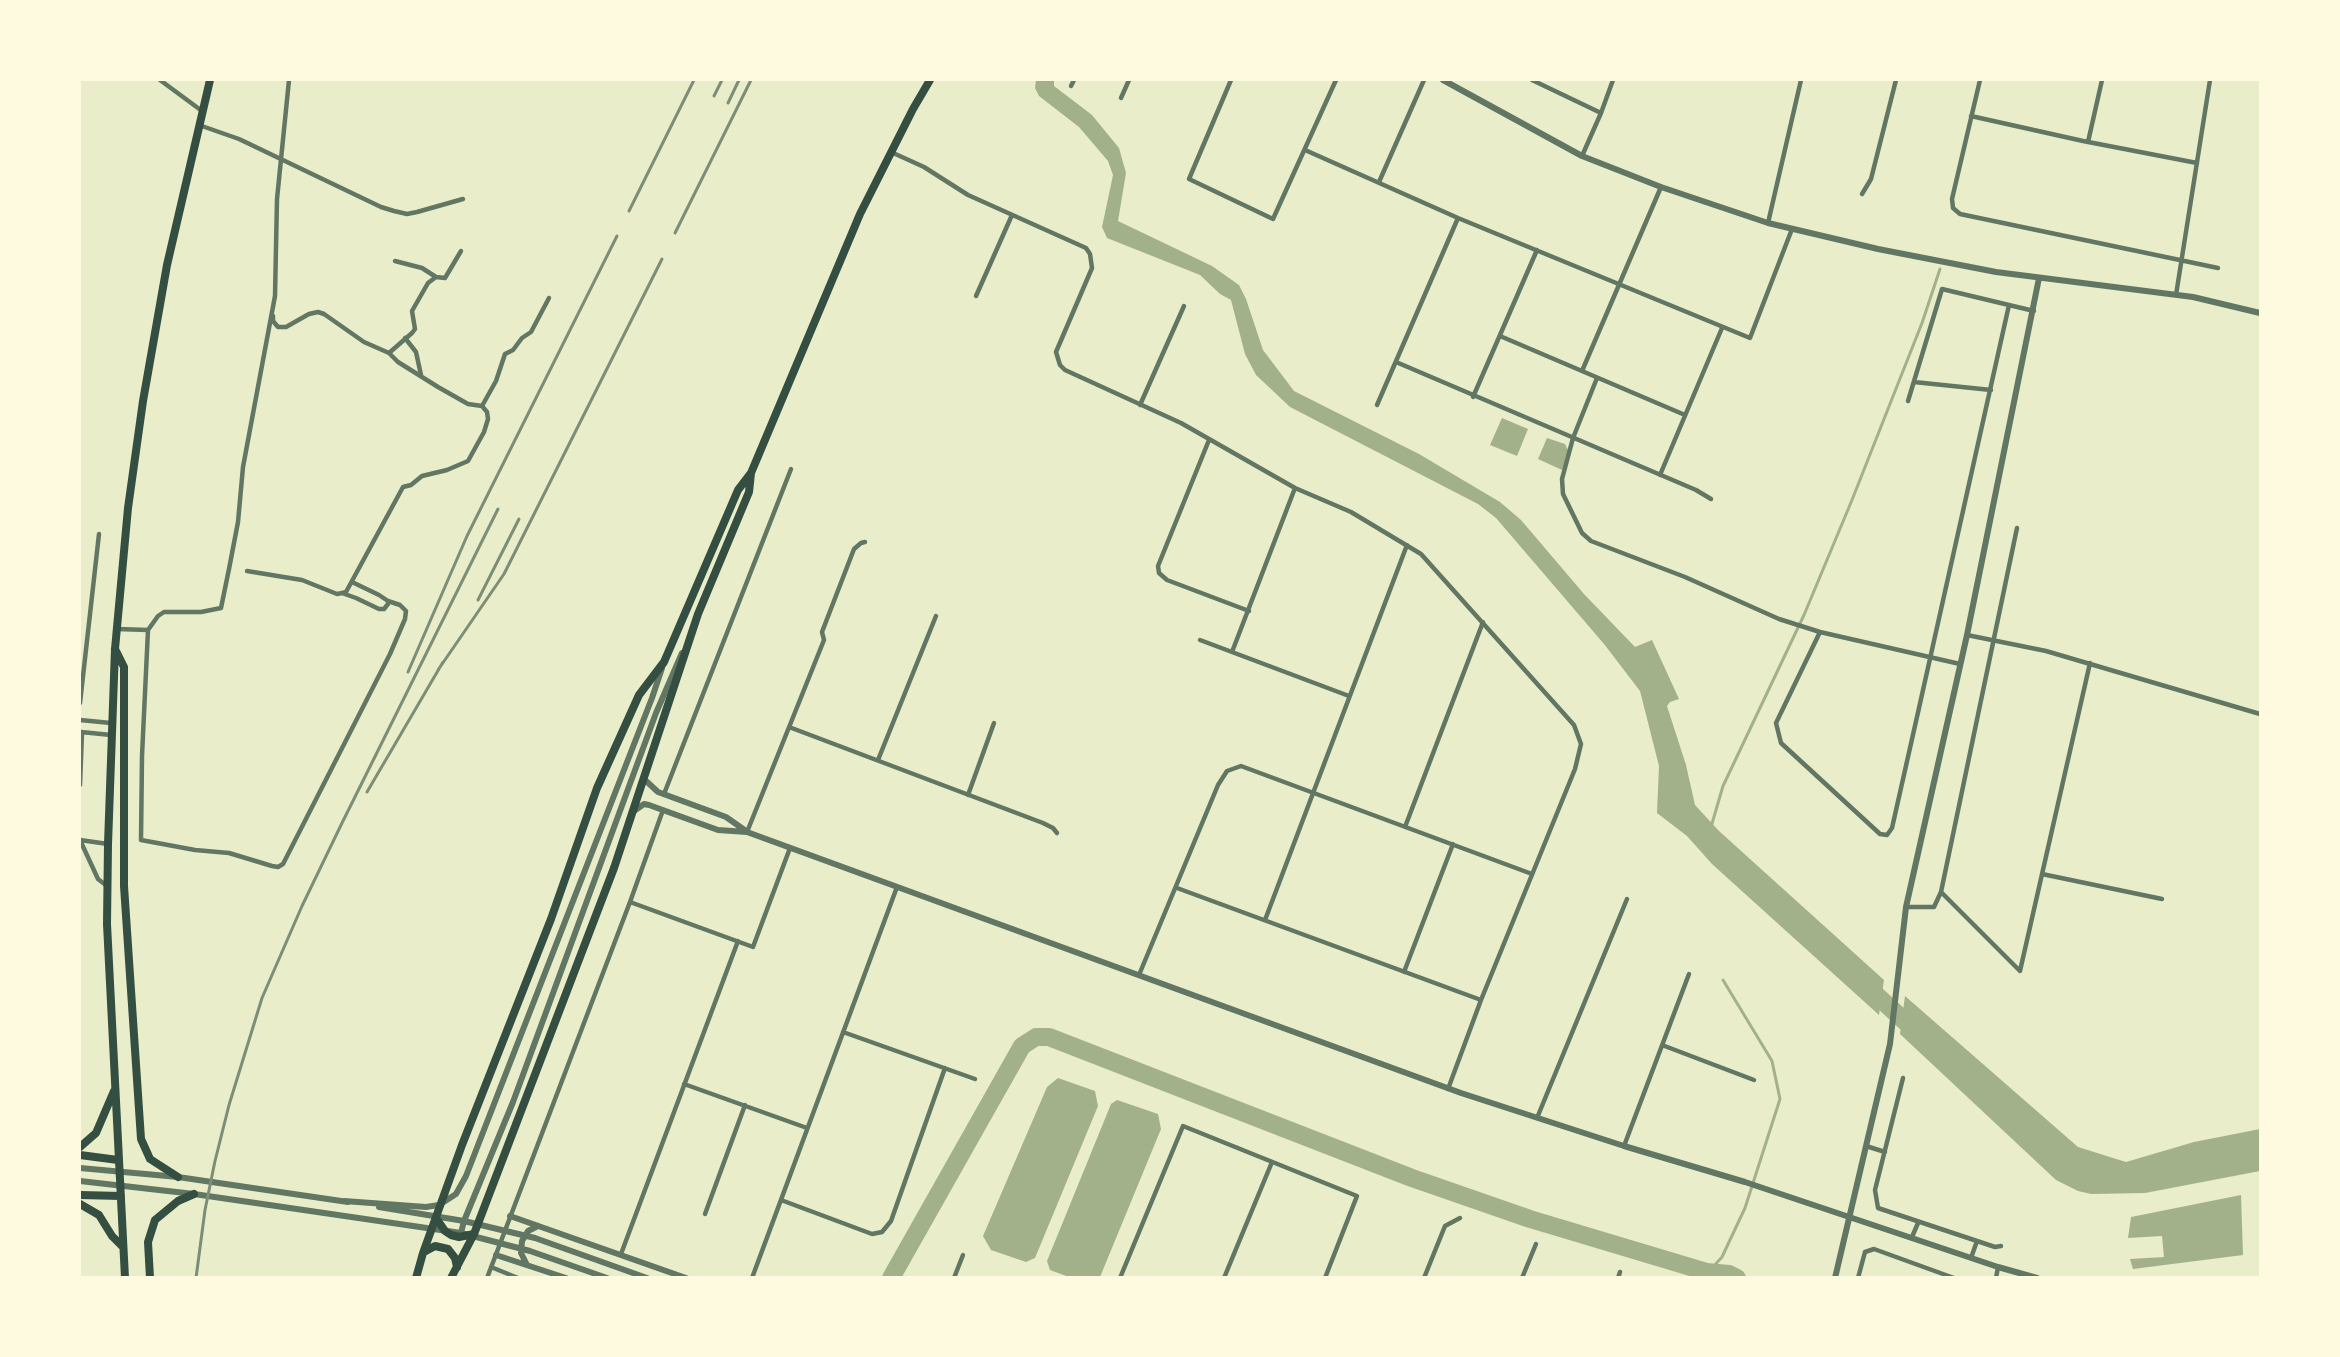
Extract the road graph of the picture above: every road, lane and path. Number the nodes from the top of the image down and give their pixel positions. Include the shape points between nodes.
1 (160, 80) edge
2 (210, 80) edge
3 (288, 80) edge
4 (930, 80) edge
5 (1074, 80) edge
6 (1129, 80) edge
7 (1231, 80) edge
8 (1336, 80) edge
9 (1424, 80) edge
10 (1443, 80) edge
11 (1532, 80) edge
12 (1613, 80) edge
13 (1801, 80) edge
14 (1896, 80) edge
15 (1980, 80) edge
16 (2102, 80) edge
17 (2210, 80) edge
18 (1071, 86) dead end
19 (1121, 98) dead end
20 (202, 111) junction
21 (1601, 113) junction
22 (1971, 116) junction
23 (199, 125) junction
24 (2088, 142) junction
25 (1305, 150) junction
26 (891, 153) junction
27 (1582, 156) junction
28 (280, 158) junction
29 (2197, 163) junction
30 (1379, 182) junction
31 (1661, 187) junction
32 (1862, 194) dead end
33 (463, 199) dead end
34 (1012, 215) junction
35 (1458, 218) junction
36 (1768, 223) junction
37 (1792, 229) junction
38 (1537, 250) junction
39 (461, 251) dead end
40 (2182, 260) junction
41 (395, 261) dead end
42 (2218, 268) dead end
43 (436, 277) junction
44 (2039, 278) junction
45 (1618, 285) junction
46 (2176, 295) junction
47 (976, 296) dead end
48 (549, 298) dead end
49 (2009, 305) junction
50 (1184, 306) dead end
51 (2034, 311) junction
52 (272, 313) junction
53 (2260, 313) edge
54 (1722, 328) junction
55 (1500, 336) junction
56 (405, 338) junction
57 (388, 353) junction
58 (1396, 362) junction
59 (1582, 371) junction
60 (421, 375) junction
61 (1597, 378) junction
62 (1914, 382) junction
63 (1991, 390) junction
64 (1473, 397) junction
65 (1908, 401) dead end
66 (1140, 405) junction
67 (1377, 405) dead end
68 (482, 406) junction
69 (1685, 416) junction
70 (1573, 438) junction
71 (1209, 440) junction
72 (790, 469) dead end
73 (751, 472) junction
74 (1660, 475) junction
75 (1295, 488) junction
76 (1711, 499) dead end
77 (2017, 528) dead end
78 (99, 534) dead end
79 (865, 542) dead end
80 (1407, 545) junction
81 (248, 571) dead end
82 (352, 582) junction
83 (342, 594) junction
84 (388, 601) junction
85 (1249, 611) junction
86 (698, 614) junction
87 (936, 616) dead end
88 (1483, 622) junction
89 (117, 629) junction
90 (148, 630) junction
91 (1820, 632) junction
92 (1967, 635) junction
93 (1200, 640) dead end
94 (1993, 640) junction
95 (115, 649) junction
96 (1232, 652) junction
97 (1931, 658) junction
98 (664, 662) junction
99 (2090, 663) junction
100 (1960, 664) junction
101 (1349, 696) junction
102 (80, 703) edge
103 (2260, 714) edge
104 (80, 720) edge
105 (111, 723) junction
106 (994, 723) dead end
107 (789, 727) junction
108 (81, 732) edge
109 (111, 735) junction
110 (80, 747) edge
111 (878, 760) junction
112 (645, 780) junction
113 (80, 785) edge
114 (1313, 792) junction
115 (664, 794) junction
116 (968, 795) junction
117 (663, 810) junction
118 (634, 811) junction
119 (1405, 827) junction
120 (747, 832) junction
121 (1057, 833) dead end
122 (80, 840) edge
123 (108, 844) junction
124 (1453, 844) junction
125 (790, 848) junction
126 (2042, 873) junction
127 (1532, 874) junction
128 (107, 886) junction
129 (897, 887) junction
130 (1177, 888) junction
131 (1941, 892) junction
132 (1626, 899) dead end
133 (2162, 899) dead end
134 (630, 902) junction
135 (1906, 907) junction
136 (1264, 920) junction
137 (738, 941) junction
138 (1404, 972) junction
139 (1689, 974) dead end
140 (1139, 975) junction
141 (1481, 1000) junction
142 (843, 1032) junction
143 (1662, 1045) junction
144 (945, 1068) junction
145 (1903, 1078) dead end
146 (975, 1079) dead end
147 (1754, 1080) dead end
148 (684, 1084) junction
149 (1448, 1089) junction
150 (115, 1090) junction
151 (745, 1105) junction
152 (1537, 1119) junction
153 (807, 1128) junction
154 (1624, 1146) junction
155 (1866, 1146) junction
156 (80, 1147) edge
157 (1885, 1152) junction
158 (80, 1155) edge
159 (118, 1160) junction
160 (1272, 1162) junction
161 (80, 1168) edge
162 (178, 1177) junction
163 (80, 1181) edge
164 (194, 1194) junction
165 (80, 1195) edge
166 (121, 1196) junction
167 (781, 1200) junction
168 (344, 1201) junction
169 (80, 1204) edge
170 (705, 1214) dead end
171 (510, 1216) junction
172 (1849, 1217) junction
173 (436, 1218) junction
174 (1460, 1218) dead end
175 (464, 1221) junction
176 (1918, 1223) junction
177 (538, 1226) junction
178 (461, 1233) junction
179 (474, 1234) junction
180 (1912, 1237) junction
181 (1977, 1241) junction
182 (1536, 1244) dead end
183 (2001, 1246) dead end
184 (123, 1247) junction
185 (423, 1253) junction
186 (621, 1254) junction
187 (495, 1255) junction
188 (963, 1255) dead end
189 (1971, 1258) junction
190 (527, 1264) junction
191 (457, 1267) junction
192 (491, 1267) junction
193 (1998, 1267) junction
194 (125, 1278) edge
195 (150, 1278) edge
196 (416, 1278) edge
197 (451, 1278) edge
198 (487, 1278) edge
199 (518, 1278) edge
200 (566, 1278) edge
201 (607, 1278) edge
202 (647, 1278) edge
203 (686, 1278) edge
204 (752, 1278) edge
205 (954, 1278) edge
206 (1120, 1278) edge
207 (1224, 1278) edge
208 (1324, 1278) edge
209 (1424, 1278) edge
210 (1522, 1278) edge
211 (1835, 1278) edge
212 (1858, 1278) edge
213 (1954, 1278) edge
214 (1995, 1278) edge
215 (2037, 1278) edge

1 - 20 street
2 - 20 main road
3 - 28 street
4 - 26 main road
5 - 18 street
6 - 19 street
7 - 25 street via 1189,179 1273,219
8 - 25 street
9 - 30 street
10 - 27 street
11 - 21 street
12 - 21 street
13 - 36 street
14 - 32 street via 1871,179
15 - 22 street
16 - 24 street
17 - 29 street
20 - 23 main road
21 - 27 street
22 - 24 street
22 - 40 street via 1952,199 1959,214
23 - 28 street via 239,138
23 - 89 main road via 167,264 143,400 130,484
24 - 29 street
25 - 30 street
26 - 34 street
26 - 73 main road via 847,241
27 - 31 street
28 - 33 street via 381,207 407,214
28 - 52 street via 277,279
29 - 40 street
30 - 35 street
31 - 36 street
31 - 45 street
34 - 47 street
34 - 66 street via 1086,248 1090,254 1092,268 1088,281 1056,352 1060,365
35 - 38 street
35 - 58 street
36 - 37 street
37 - 44 street via 1921,258
37 - 54 street via 1750,339
38 - 45 street
38 - 55 street
39 - 43 street via 445,278
40 - 42 street
40 - 46 street
41 - 43 street via 422,268
43 - 56 street via 428,283 412,311 415,329
44 - 46 street
44 - 51 street
45 - 54 street
45 - 59 street
46 - 53 street
48 - 68 street via 531,332 505,354
49 - 51 street
49 - 62 street via 1942,289
49 - 63 street
50 - 66 street
51 - 92 street
52 - 57 street via 278,327 286,327 318,312
52 - 90 street via 221,608 164,612
54 - 69 street
55 - 59 street
55 - 64 street
56 - 57 street
56 - 60 street via 416,352
57 - 60 street
58 - 64 street
58 - 67 street
59 - 61 street
60 - 68 street via 468,404
61 - 69 street
61 - 70 street
62 - 63 street
62 - 65 street
63 - 97 street
64 - 70 street
66 - 71 street
68 - 82 street via 488,419 468,461 422,476 403,487
69 - 74 street
70 - 74 street
70 - 91 street via 1562,479 1563,494 1582,533 1591,541 1779,619
71 - 75 street
71 - 85 street via 1158,566 1159,573 1167,580
72 - 115 street
73 - 86 main road via 749,492
73 - 98 main road via 738,490
74 - 76 street
75 - 80 street via 1351,512
75 - 85 street
77 - 94 street
78 - 102 street
79 - 107 street via 854,549 822,632 824,640
80 - 88 street via 1421,554
80 - 101 street
81 - 83 street via 302,580
82 - 83 street
82 - 84 street
83 - 84 street via 379,609 384,609
84 - 90 street via 406,611 405,619 283,864 278,867 229,853 141,840
85 - 96 street
86 - 112 main road
86 - 175 street via 656,713 513,1102
87 - 111 street
88 - 119 street
88 - 127 street via 1574,725 1581,744 1575,769
89 - 90 street
89 - 95 main road
91 - 97 street
91 - 97 street via 1776,723 1781,743 1880,834 1887,835 1892,828
92 - 94 street
92 - 100 street
93 - 96 street
94 - 99 street
94 - 131 street
95 - 105 main road
95 - 162 main road via 121,659 124,681 124,886 141,1139 150,1159
96 - 101 street
97 - 100 street
98 - 168 street via 456,1194 439,1205 426,1207
98 - 173 main road via 639,695 597,788 551,920
99 - 103 street
99 - 126 street
100 - 135 street
101 - 114 street
104 - 105 street
105 - 109 main road
106 - 116 street
107 - 111 street
107 - 120 street
108 - 109 street
108 - 110 street
109 - 123 main road
110 - 113 street
111 - 116 street
112 - 115 street
112 - 118 main road
114 - 119 street
114 - 130 street via 1241,766 1227,771
114 - 136 street
115 - 120 street via 726,817
116 - 121 street via 1053,828
117 - 118 street via 644,804
117 - 120 street via 718,830
117 - 134 street
118 - 179 main road
119 - 124 street
120 - 125 street
122 - 123 street
122 - 128 street via 98,879
123 - 128 main road
124 - 127 street
124 - 138 street
125 - 129 street
125 - 137 street via 753,947
126 - 131 street via 2020,971
126 - 133 street
127 - 141 street
128 - 150 main road
129 - 140 street
129 - 142 street
130 - 136 street
130 - 140 street
131 - 135 street via 1934,907
132 - 152 street
134 - 137 street
134 - 171 street
135 - 155 street via 1890,1044
136 - 138 street
137 - 148 street
138 - 141 street
139 - 143 street
140 - 149 street
141 - 149 street
142 - 144 street
142 - 153 street
143 - 147 street
143 - 154 street
144 - 146 street
144 - 167 street via 891,1221 882,1232 872,1234
145 - 157 street
148 - 151 street
148 - 186 street
149 - 152 street
150 - 156 main road via 96,1133
150 - 159 main road
151 - 153 street
151 - 170 street
152 - 154 street
153 - 167 street
154 - 172 street
155 - 157 street
155 - 172 street
157 - 176 street via 1875,1190 1877,1206
158 - 159 main road
159 - 166 main road
160 - 206 street via 1183,1126
160 - 207 street
160 - 208 street via 1357,1196
161 - 162 street
162 - 168 street
163 - 164 street
164 - 178 street
164 - 195 main road via 178,1201 155,1220 148,1242
165 - 166 main road
166 - 184 main road
167 - 204 street
168 - 175 street
169 - 184 main road via 99,1215
171 - 177 street
171 - 187 street
172 - 180 street
172 - 211 street
173 - 179 main road via 451,1235
173 - 185 main road
174 - 209 street via 1445,1226
175 - 178 street
175 - 202 street via 535,1238
176 - 180 street
176 - 181 street
177 - 186 street
177 - 190 street via 528,1231 522,1241 521,1253
178 - 201 street via 530,1251
179 - 191 main road
180 - 189 street
181 - 183 street
181 - 189 street
182 - 210 street
184 - 194 main road
185 - 191 main road via 435,1246 448,1249
185 - 196 main road
186 - 203 street
187 - 190 street
187 - 192 street
188 - 205 street
189 - 193 street
190 - 200 street
191 - 197 main road
192 - 198 street
192 - 199 street
193 - 214 street
193 - 215 street
212 - 213 street via 1866,1252 1874,1249

